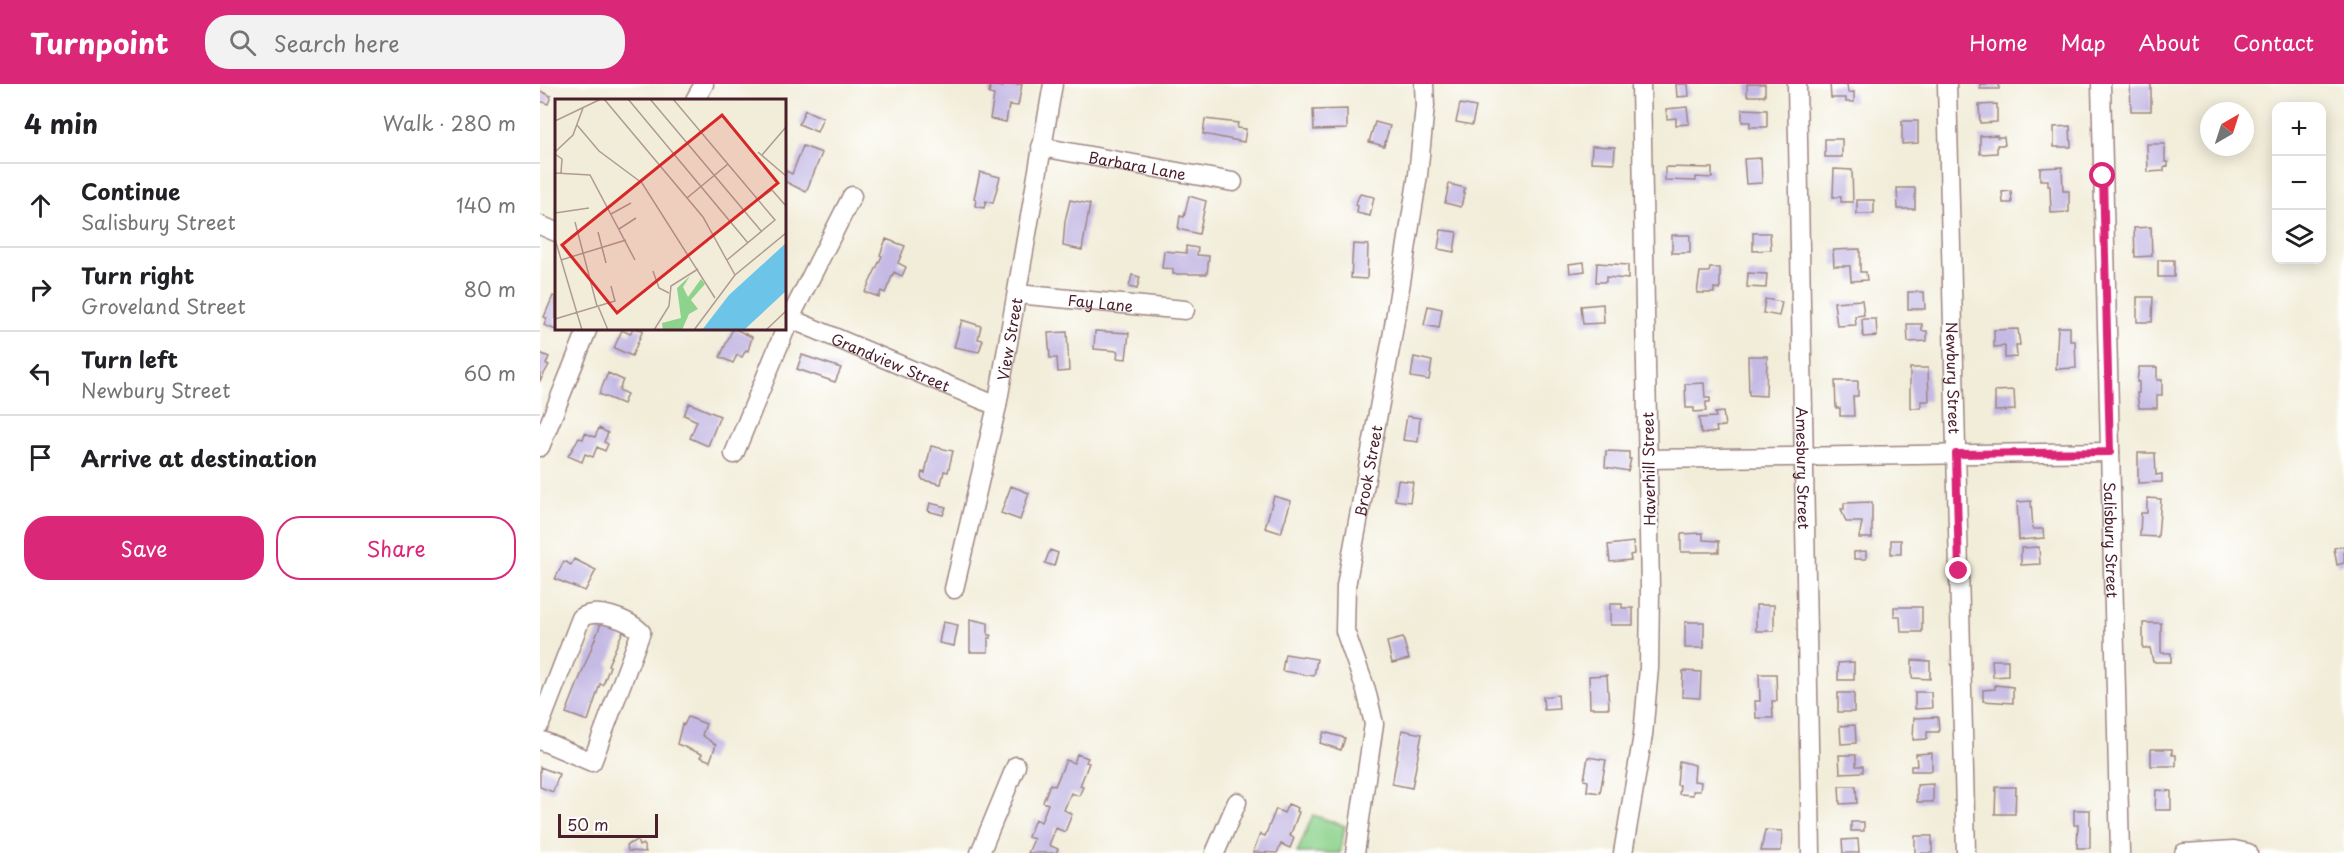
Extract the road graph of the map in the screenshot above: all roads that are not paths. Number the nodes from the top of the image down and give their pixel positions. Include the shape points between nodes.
1 (704, 84) edge
2 (1053, 84) edge
3 (1424, 84) edge
4 (1641, 84) edge
5 (1797, 84) edge
6 (1947, 84) edge
7 (2101, 84) edge
8 (696, 99) edge
9 (1041, 147) junction
10 (1233, 182) dead end
11 (852, 196) dead end
12 (540, 225) edge
13 (555, 232) edge
14 (1017, 294) junction
15 (1185, 310) dead end
16 (787, 317) edge
17 (587, 330) edge
18 (782, 330) edge
19 (998, 406) junction
20 (540, 447) edge
21 (2110, 452) junction
22 (734, 454) dead end
23 (1956, 454) junction
24 (1803, 456) junction
25 (1648, 459) junction
26 (954, 589) dead end
27 (540, 724) edge
28 (540, 740) edge
29 (1016, 766) dead end
30 (1237, 802) dead end
31 (980, 853) edge
32 (1215, 853) edge
33 (1355, 853) edge
34 (1623, 853) edge
35 (1811, 853) edge
36 (1966, 853) edge
37 (2120, 853) edge
38 (2184, 853) edge
39 (2248, 853) edge

1 - 8 street
2 - 9 street, View Street
3 - 33 street, Brook Street via 1418,175 1345,594 1345,631 1374,724
4 - 25 street, Haverhill Street
5 - 24 street, Amesbury Street
6 - 23 street, Newbury Street
7 - 21 street, Salisbury Street
9 - 10 street, Barbara Lane
9 - 14 street, View Street
11 - 16 street
12 - 13 street
14 - 15 street, Fay Lane
14 - 19 street, View Street
16 - 19 street, Grandview Street
17 - 20 street
18 - 22 street
19 - 26 street, View Street
21 - 23 street
21 - 37 street, Salisbury Street
23 - 24 street
23 - 36 street, Newbury Street
24 - 25 street
24 - 35 street, Amesbury Street
25 - 34 street, Haverhill Street via 1648,668 1643,735
27 - 28 street via 581,618 596,612 636,627 641,637 592,762
29 - 31 street
30 - 32 street
38 - 39 street

